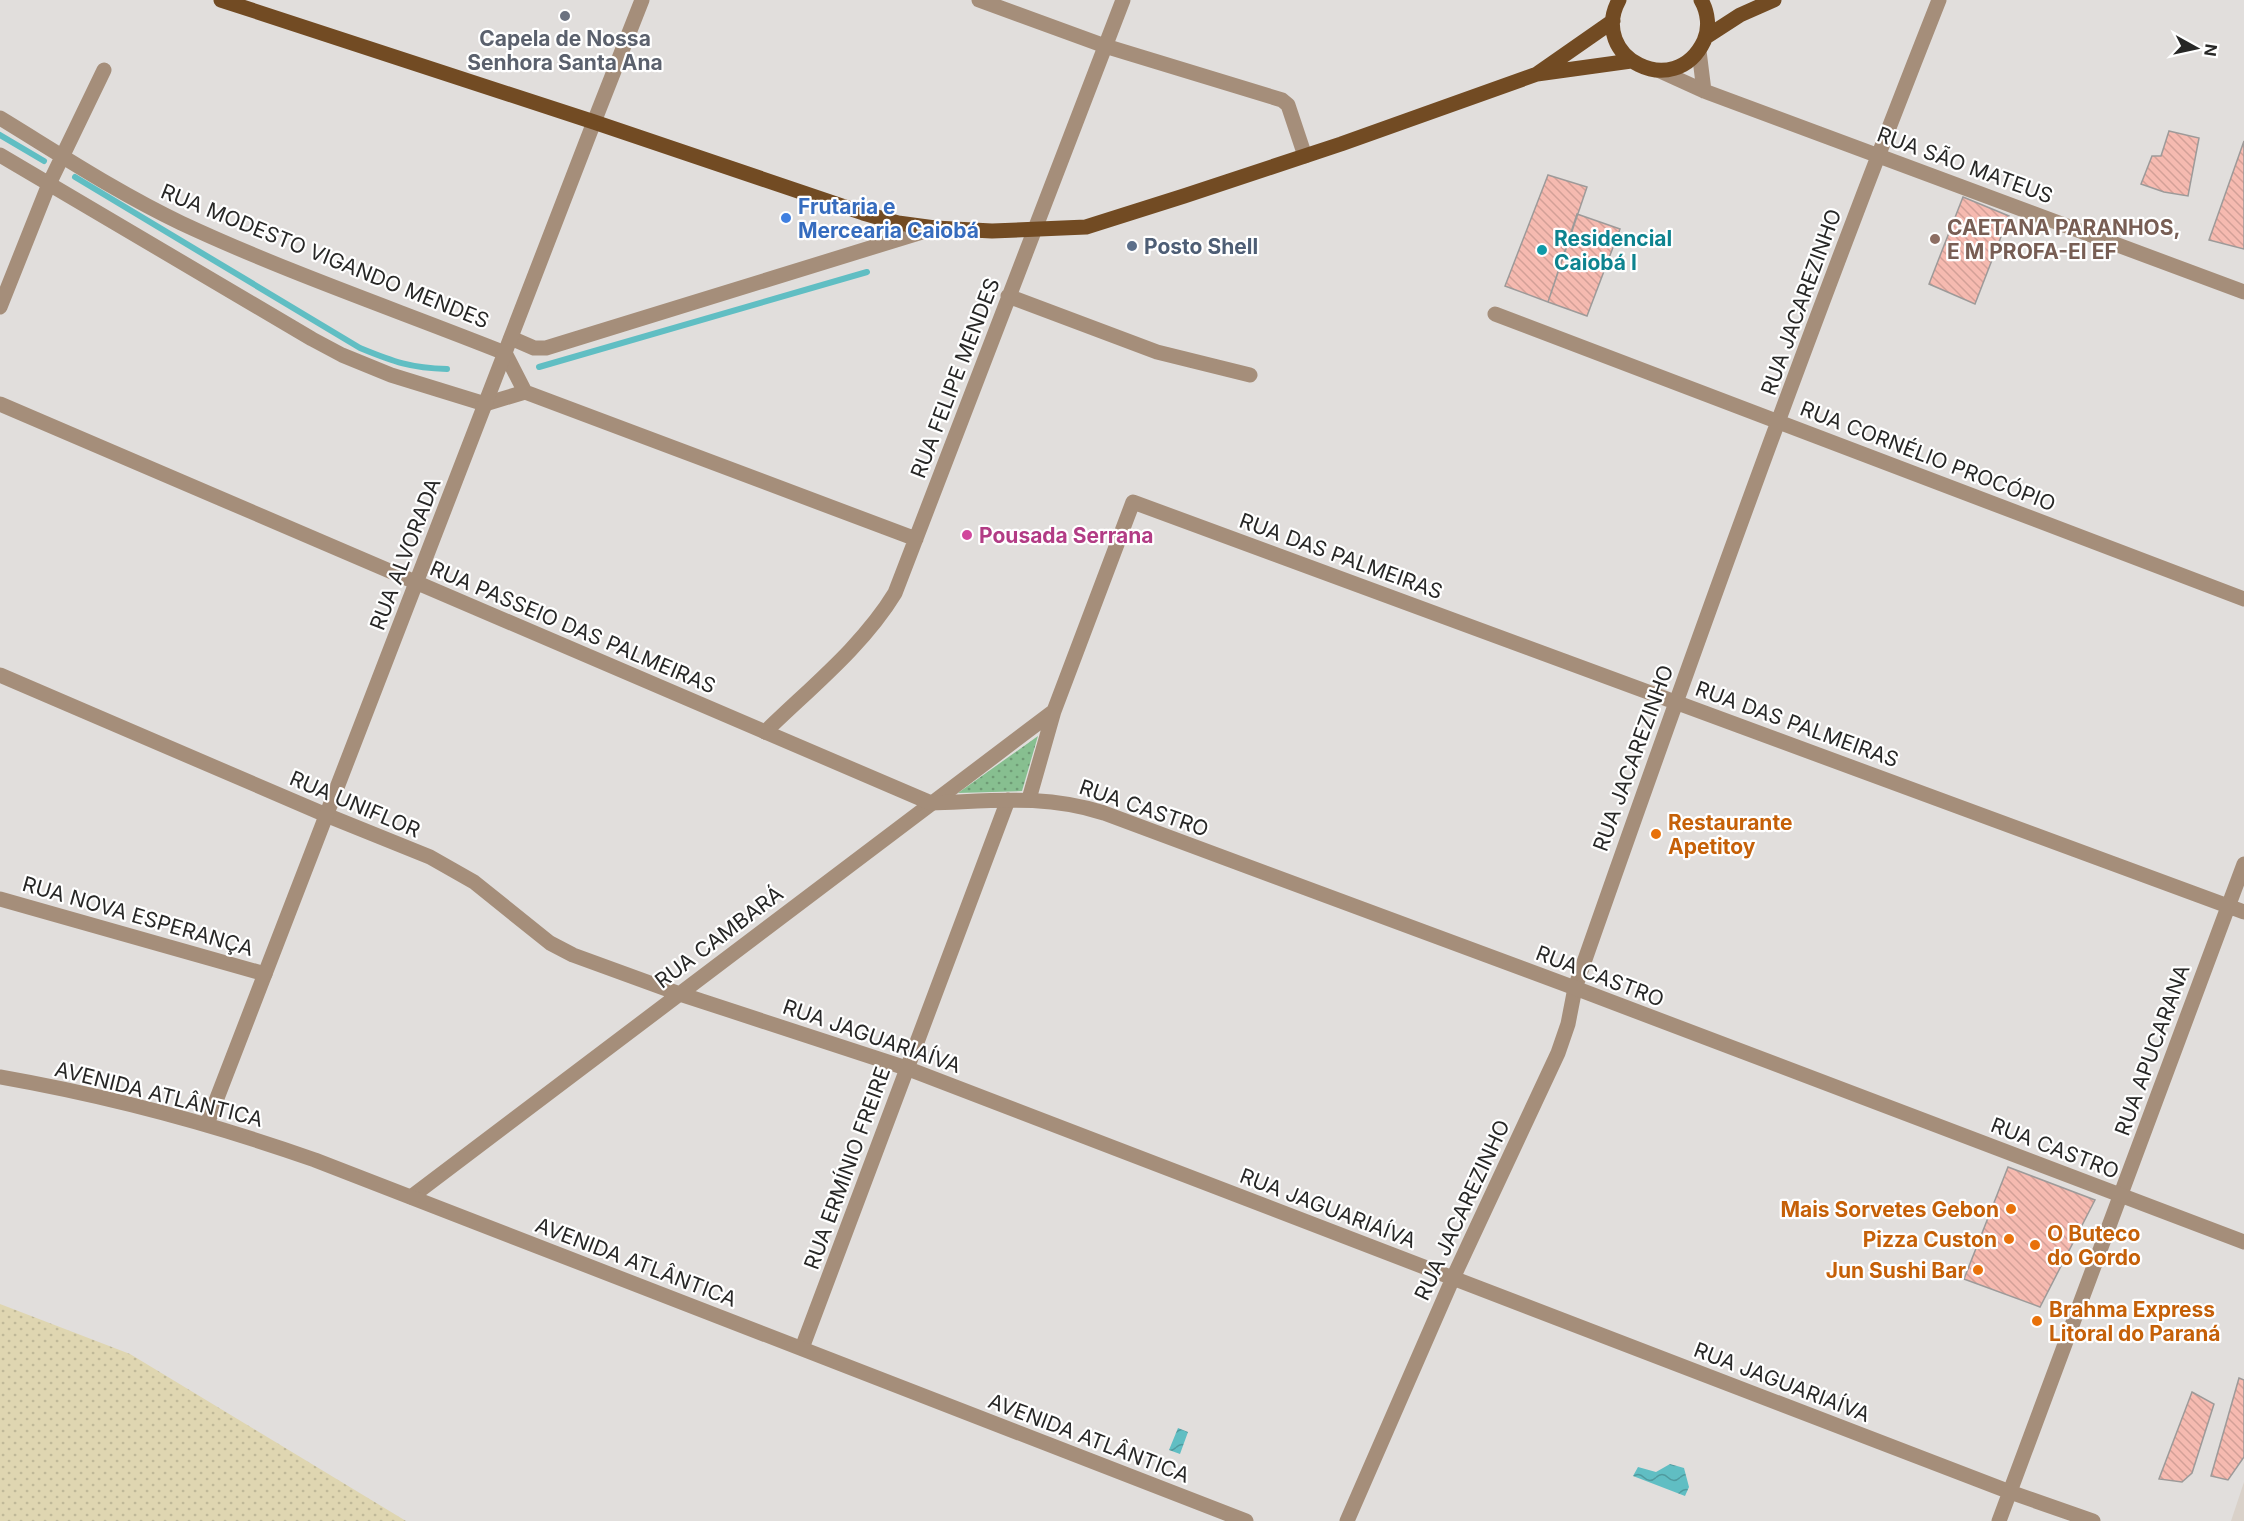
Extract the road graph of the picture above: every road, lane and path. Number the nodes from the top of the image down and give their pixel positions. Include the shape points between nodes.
1 (221, 0) edge
2 (642, 0) edge
3 (979, 0) edge
4 (1123, 0) edge
5 (1701, 0) edge
6 (1774, 0) edge
7 (1939, 0) edge
8 (1617, 1) edge
9 (1613, 21) junction
10 (1702, 44) junction
11 (1105, 46) junction
12 (1631, 61) junction
13 (104, 70) dead end
14 (1660, 71) junction
15 (1537, 74) junction
16 (1704, 91) junction
17 (0, 118) edge
18 (594, 122) junction
19 (0, 154) edge
20 (1878, 155) junction
21 (62, 156) junction
22 (1305, 156) junction
23 (49, 184) junction
24 (935, 228) junction
25 (1034, 228) junction
26 (2244, 292) edge
27 (1008, 297) junction
28 (0, 307) edge
29 (1495, 314) dead end
30 (511, 338) junction
31 (505, 353) junction
32 (1250, 375) dead end
33 (525, 392) junction
34 (0, 404) edge
35 (485, 404) junction
36 (1779, 422) junction
37 (916, 539) junction
38 (416, 582) junction
39 (2244, 598) edge
40 (0, 675) edge
41 (1675, 702) junction
42 (1054, 711) junction
43 (765, 732) junction
44 (1008, 800) junction
45 (1029, 800) junction
46 (931, 803) junction
47 (326, 815) junction
48 (2244, 864) edge
49 (0, 899) edge
50 (2229, 906) junction
51 (2244, 912) edge
52 (265, 974) junction
53 (1575, 988) junction
54 (680, 994) junction
55 (906, 1068) junction
56 (0, 1077) edge
57 (207, 1124) junction
58 (2120, 1196) junction
59 (411, 1197) junction
60 (2244, 1242) edge
61 (1453, 1278) junction
62 (802, 1348) junction
63 (2010, 1492) junction
64 (1246, 1521) edge
65 (1347, 1521) edge
66 (1999, 1521) edge
67 (2093, 1521) edge

1 - 18 main road
2 - 18 street, RUA ALVORADA
3 - 11 street
4 - 11 street, RUA FELIPE MENDES
5 - 10 main road via 1708,21
6 - 10 main road via 1740,15
7 - 20 street, RUA JACAREZINHO
8 - 9 main road
9 - 12 main road via 1614,36
9 - 15 main road
10 - 14 main road via 1688,62
10 - 16 street
11 - 22 street via 1282,100 1288,105
11 - 25 street, RUA FELIPE MENDES
12 - 14 main road
12 - 15 main road
13 - 21 street
14 - 16 street, RUA SÃO MATEUS
15 - 22 main road
16 - 20 street, RUA SÃO MATEUS
17 - 21 street, RUA MODESTO VIGANDO MENDES
18 - 24 main road via 863,213
18 - 30 street, RUA ALVORADA
19 - 23 street
20 - 26 street, RUA SÃO MATEUS
20 - 36 street, RUA JACAREZINHO
21 - 23 street
21 - 31 street, RUA MODESTO VIGANDO MENDES via 148,206 212,237
22 - 25 main road via 1086,226
23 - 28 street
23 - 35 street via 342,355 391,375
24 - 25 main road
24 - 30 street via 546,348 534,348
25 - 27 street, RUA FELIPE MENDES
27 - 32 street via 1157,352
27 - 37 street, RUA FELIPE MENDES
29 - 36 street, RUA CORNÉLIO PROCÓPIO
30 - 31 street, RUA ALVORADA
31 - 33 street, RUA MODESTO VIGANDO MENDES
31 - 35 street, RUA ALVORADA
33 - 35 street
33 - 37 street
34 - 38 street, RUA PASSEIO DAS PALMEIRAS
35 - 38 street, RUA ALVORADA
36 - 39 street, RUA CORNÉLIO PROCÓPIO
36 - 41 street, RUA JACAREZINHO
37 - 43 street, RUA FELIPE MENDES via 895,593 880,618
38 - 43 street, RUA PASSEIO DAS PALMEIRAS
38 - 47 street, RUA ALVORADA
40 - 47 street, RUA UNIFLOR
41 - 42 street, RUA DAS PALMEIRAS via 1133,502
41 - 50 street, RUA DAS PALMEIRAS
41 - 53 street, RUA JACAREZINHO
42 - 45 street
42 - 46 street, RUA CAMBARÁ
43 - 46 street, RUA PASSEIO DAS PALMEIRAS
44 - 45 street, RUA CASTRO
44 - 46 street, RUA CASTRO
44 - 55 street, RUA ERMÍNIO FREIRE
45 - 53 street, RUA CASTRO via 1078,805 1104,813
46 - 54 street, RUA CAMBARÁ
47 - 52 street, RUA ALVORADA
47 - 54 street, RUA UNIFLOR via 453,869 550,943 573,955
48 - 50 street, RUA APUCARANA
49 - 52 street, RUA NOVA ESPERANÇA
50 - 51 street, RUA DAS PALMEIRAS
50 - 58 street, RUA APUCARANA
52 - 57 street, RUA ALVORADA
53 - 58 street, RUA CASTRO
53 - 61 street, RUA JACAREZINHO via 1558,1053
54 - 55 street, RUA JAGUARIAÍVA
54 - 59 street, RUA CAMBARÁ
55 - 61 street, RUA JAGUARIAÍVA
55 - 62 street, RUA ERMÍNIO FREIRE
56 - 57 street, AVENIDA ATLÂNTICA
57 - 59 street, AVENIDA ATLÂNTICA
58 - 60 street, RUA CASTRO
58 - 63 street, RUA APUCARANA
59 - 62 street, AVENIDA ATLÂNTICA
61 - 63 street, RUA JAGUARIAÍVA
61 - 65 street, RUA JACAREZINHO
62 - 64 street, AVENIDA ATLÂNTICA
63 - 66 street, RUA APUCARANA
63 - 67 street, RUA JAGUARIAÍVA

